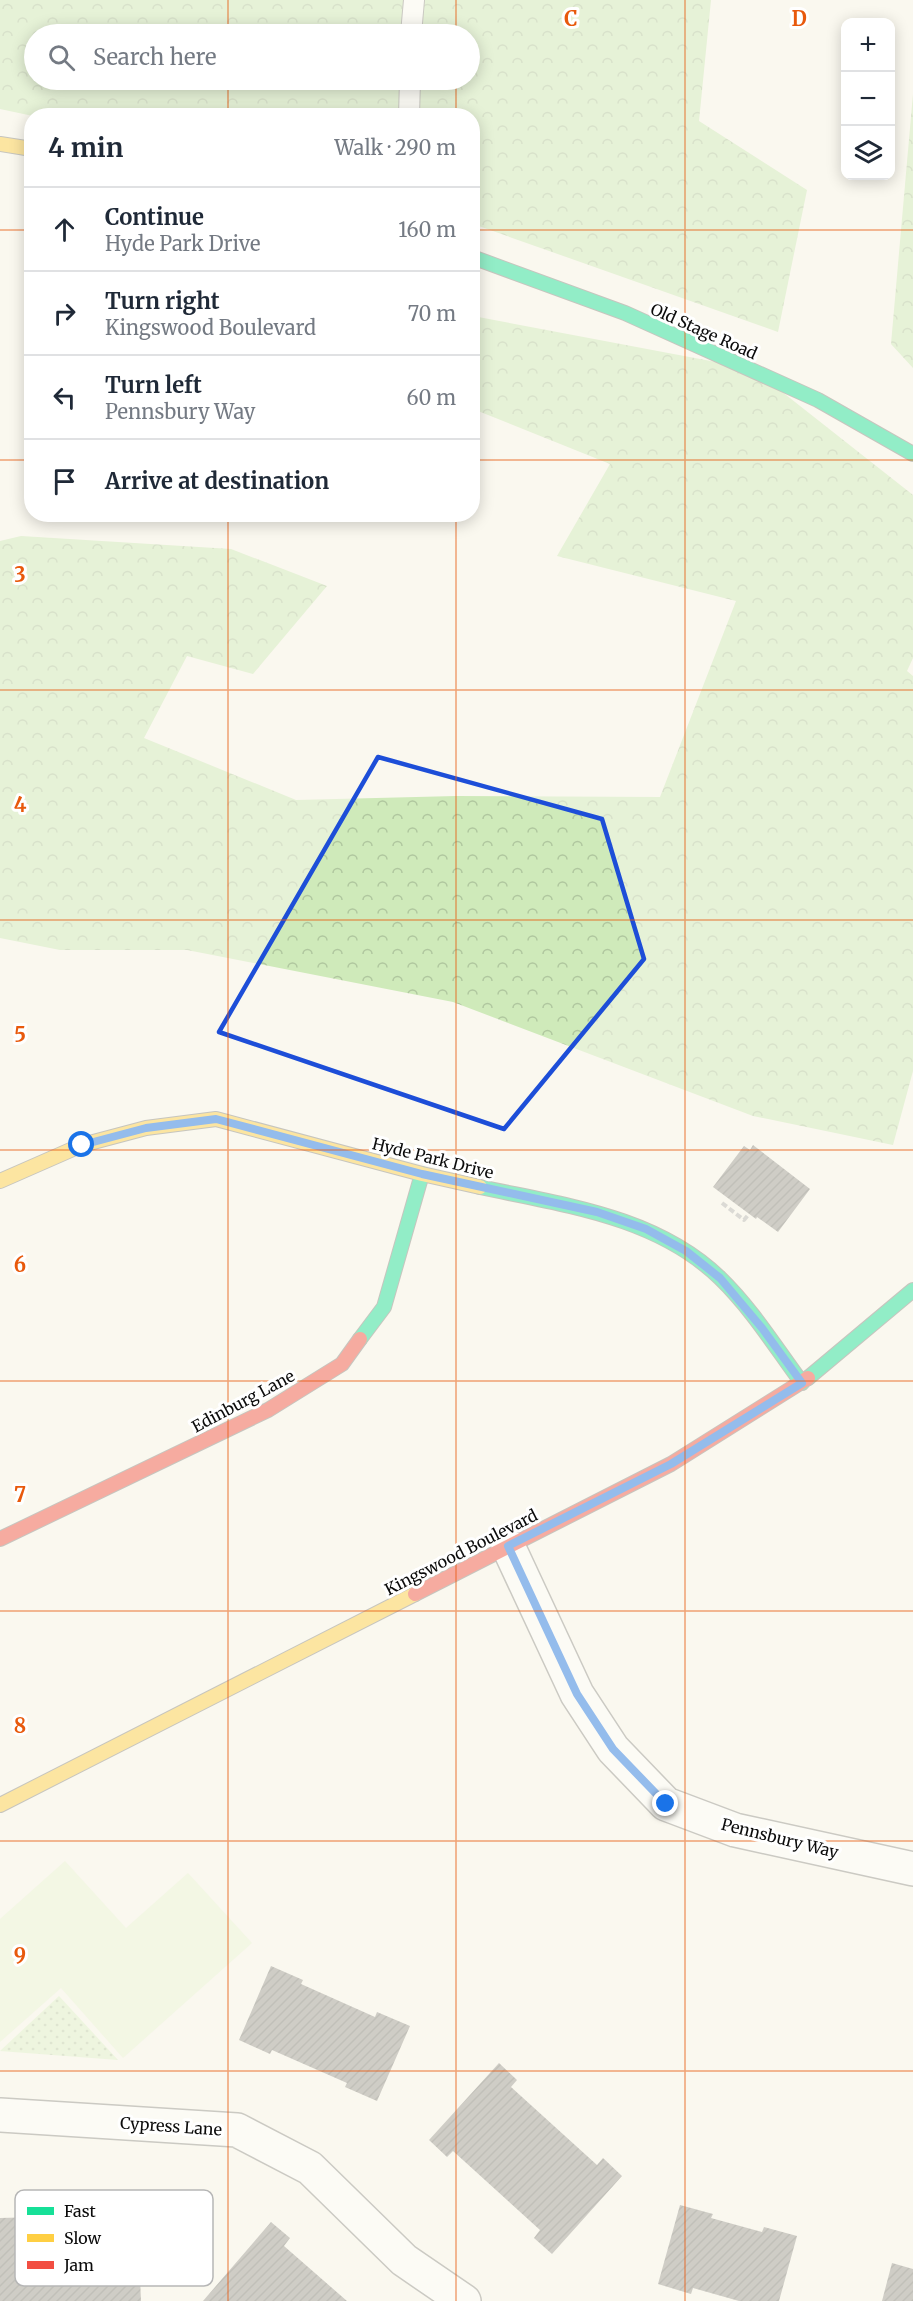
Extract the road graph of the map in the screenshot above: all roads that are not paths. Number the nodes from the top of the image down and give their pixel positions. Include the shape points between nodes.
1 (414, 0) edge
2 (412, 24) edge
3 (410, 90) edge
4 (410, 108) edge
5 (0, 144) edge
6 (24, 148) edge
7 (480, 260) edge
8 (913, 454) edge
9 (422, 1174) junction
10 (0, 1181) edge
11 (913, 1290) edge
12 (802, 1383) junction
13 (0, 1539) edge
14 (508, 1546) junction
15 (0, 1805) edge
16 (913, 1869) edge
17 (0, 2115) edge
18 (464, 2301) edge

1 - 2 lane
3 - 4 lane
5 - 6 street
7 - 8 street, Old Stage Road via 625,313 818,400
9 - 10 street, Hyde Park Drive via 216,1119 146,1128 82,1145
9 - 12 street, Hyde Park Drive via 597,1212 646,1229 686,1251 720,1278
9 - 13 street, Edinburg Lane via 384,1307 342,1364 268,1410
11 - 12 street, Kingswood Boulevard
12 - 14 street, Kingswood Boulevard via 671,1464
14 - 15 street, Kingswood Boulevard
14 - 16 street, Pennsbury Way via 577,1694 613,1749 666,1804 735,1830
17 - 18 street, Cypress Lane via 237,2130 310,2168 404,2260

